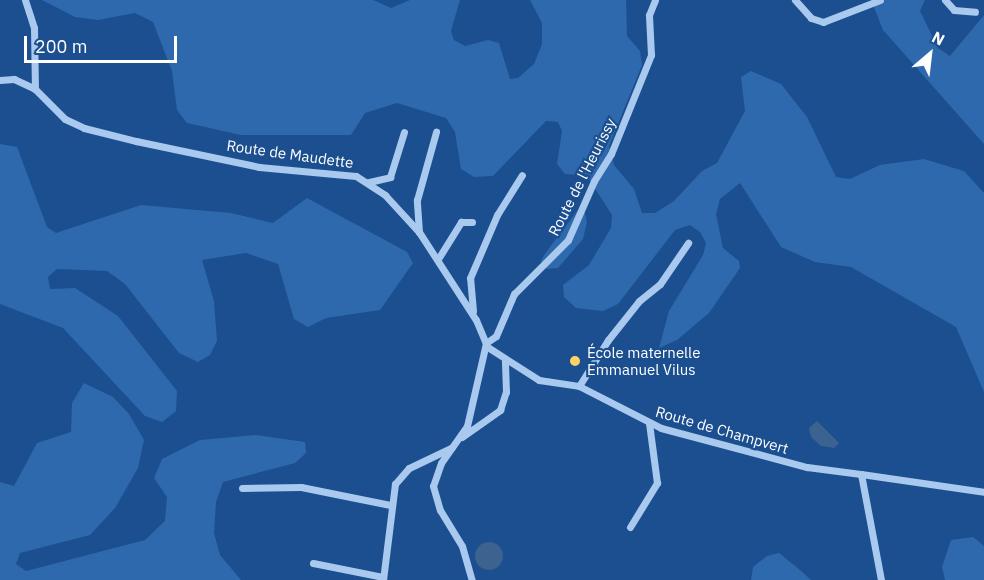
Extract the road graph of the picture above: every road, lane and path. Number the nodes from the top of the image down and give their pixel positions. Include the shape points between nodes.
1 (25, 0) edge
2 (655, 0) edge
3 (795, 0) edge
4 (880, 0) edge
5 (945, 0) edge
6 (975, 12) dead end
7 (0, 80) edge
8 (35, 89) junction
9 (404, 132) dead end
10 (436, 132) dead end
11 (522, 175) dead end
12 (369, 182) junction
13 (472, 222) dead end
14 (419, 232) junction
15 (688, 243) dead end
16 (438, 259) junction
17 (474, 316) junction
18 (486, 344) junction
19 (506, 361) junction
20 (579, 386) junction
21 (649, 423) junction
22 (459, 439) junction
23 (451, 448) junction
24 (861, 474) junction
25 (242, 488) dead end
26 (984, 492) edge
27 (390, 505) junction
28 (630, 527) dead end
29 (313, 563) dead end
30 (383, 579) edge
31 (472, 580) edge
32 (881, 580) edge

1 - 8 street via 34,28
2 - 18 street, Route de l'Heurissy via 649,15 651,55 611,154 594,181 568,240 514,294 496,336
3 - 4 street via 811,18 823,22
5 - 6 street via 954,10
7 - 8 street via 14,79
8 - 12 street, Route de Maudette via 48,105 84,128 259,167 322,170
9 - 12 street via 390,177
10 - 14 street via 417,200
11 - 17 street via 497,215 470,278
12 - 14 street, Route de Maudette
13 - 16 street via 459,224
14 - 16 street, Route de Maudette
15 - 20 street via 660,284 639,301 608,340
16 - 17 street, Route de Maudette
17 - 18 street, Route de Maudette
18 - 19 street, Route de Champvert
18 - 22 street via 472,408
19 - 20 street, Route de Champvert via 547,383
19 - 22 street via 506,392 500,410
20 - 21 street, Route de Champvert
21 - 24 street, Route de Champvert via 790,464
21 - 28 street via 657,483
22 - 23 street
23 - 27 street via 422,460 400,476
23 - 31 street via 436,474 434,492 462,546
24 - 26 street, Route de Champvert
24 - 32 street
25 - 27 street via 301,487
27 - 30 street
29 - 30 street

